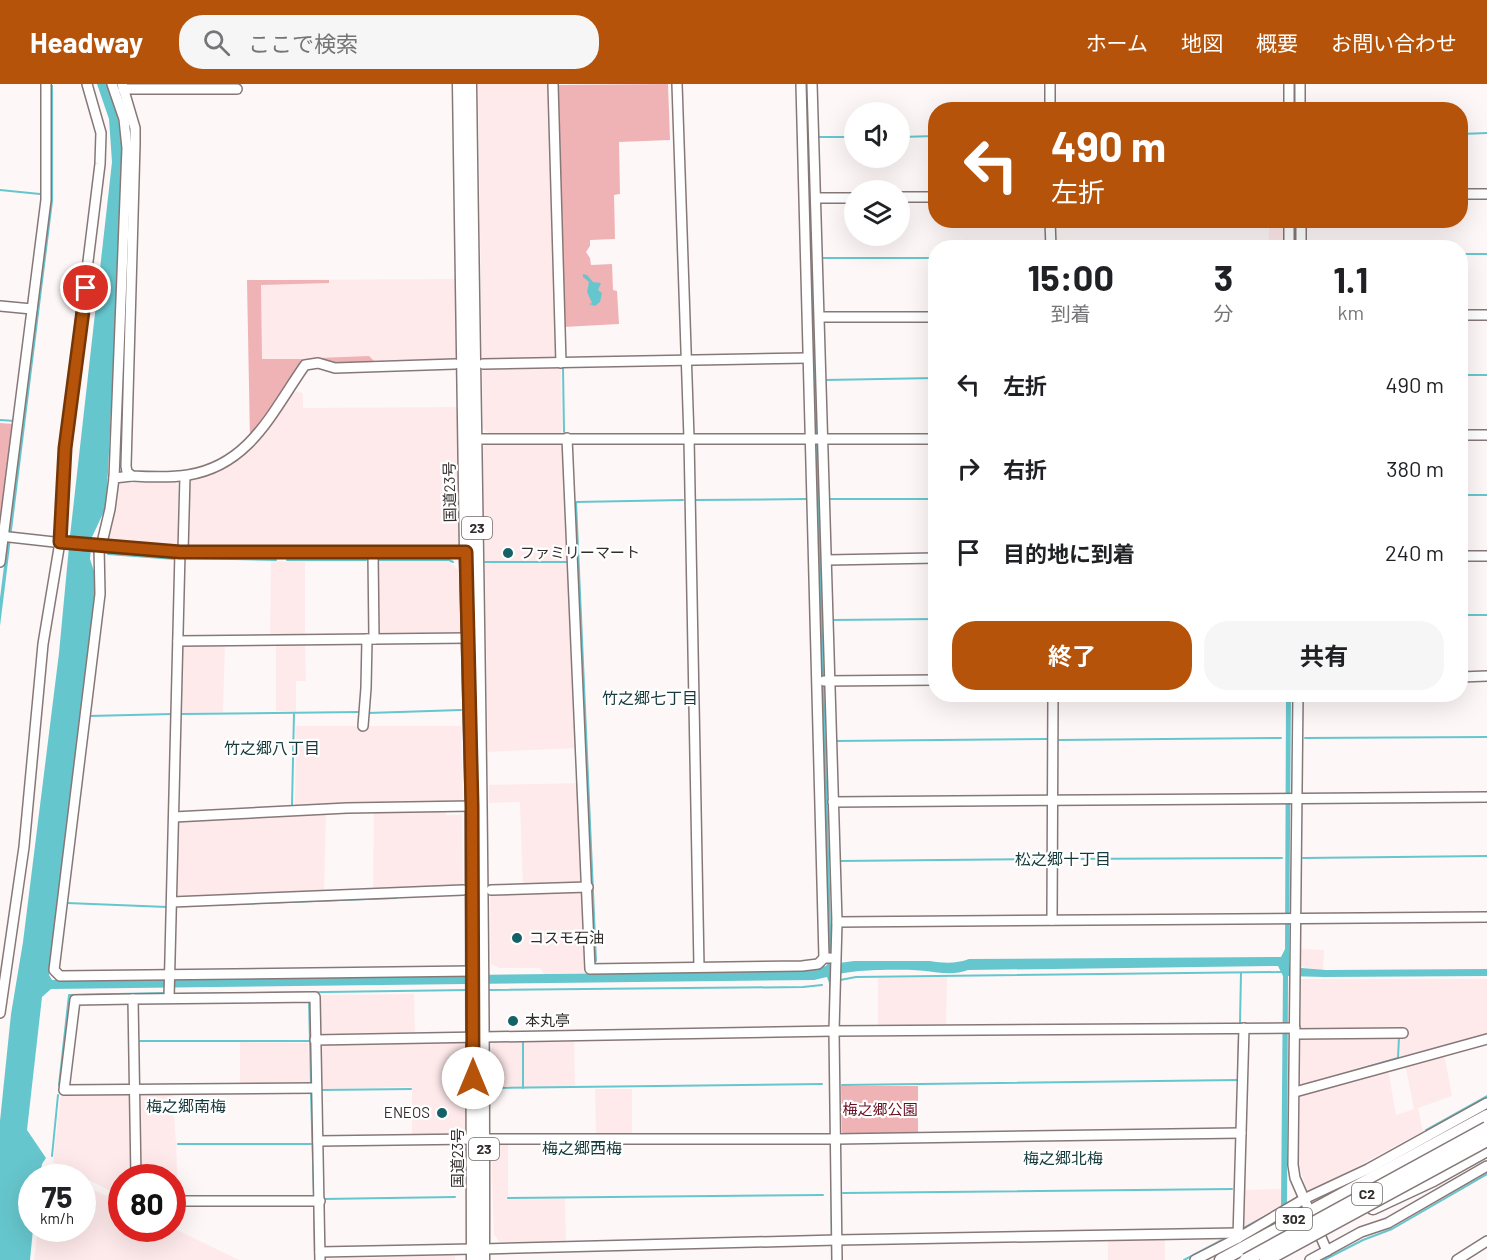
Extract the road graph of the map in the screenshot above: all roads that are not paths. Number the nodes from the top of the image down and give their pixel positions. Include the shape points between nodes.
1 (46, 84) edge
2 (87, 84) edge
3 (112, 84) edge
4 (459, 84) edge
5 (470, 84) edge
6 (553, 84) edge
7 (677, 84) edge
8 (801, 84) edge
9 (812, 84) edge
10 (1050, 84) edge
11 (1289, 84) edge
12 (1300, 84) edge
13 (123, 87) edge
14 (237, 88) dead end
15 (1050, 102) edge
16 (1289, 102) edge
17 (1300, 102) edge
18 (1468, 194) edge
19 (1487, 194) edge
20 (910, 197) edge
21 (928, 197) edge
22 (816, 198) junction
23 (844, 198) edge
24 (0, 306) edge
25 (32, 309) junction
26 (1468, 315) edge
27 (1487, 315) edge
28 (820, 317) junction
29 (928, 317) edge
30 (807, 358) junction
31 (686, 361) junction
32 (561, 363) junction
33 (455, 364) dead end
34 (483, 364) dead end
35 (1468, 435) edge
36 (1487, 435) edge
37 (567, 438) junction
38 (689, 438) junction
39 (470, 439) junction
40 (928, 439) edge
41 (809, 440) junction
42 (822, 440) junction
43 (132, 476) junction
44 (185, 476) junction
45 (114, 478) junction
46 (6, 537) edge
47 (63, 543) junction
48 (98, 546) junction
49 (182, 552) junction
50 (472, 552) junction
51 (373, 553) junction
52 (1468, 556) edge
53 (1487, 556) edge
54 (928, 558) edge
55 (826, 560) junction
56 (0, 562) edge
57 (469, 638) junction
58 (370, 639) junction
59 (178, 641) junction
60 (1468, 676) edge
61 (1487, 676) edge
62 (928, 680) edge
63 (816, 681) junction
64 (829, 681) junction
65 (1053, 702) edge
66 (1297, 702) edge
67 (363, 726) dead end
68 (1487, 797) edge
69 (1291, 798) junction
70 (1053, 800) junction
71 (833, 802) junction
72 (472, 806) junction
73 (174, 817) junction
74 (588, 887) junction
75 (491, 890) dead end
76 (463, 891) dead end
77 (172, 902) junction
78 (1487, 917) edge
79 (1291, 918) junction
80 (1052, 920) junction
81 (837, 922) junction
82 (832, 959) junction
83 (699, 967) junction
84 (476, 972) junction
85 (170, 975) junction
86 (169, 994) junction
87 (1, 998) edge
88 (133, 999) junction
89 (0, 1013) edge
90 (1244, 1028) junction
91 (1290, 1029) junction
92 (831, 1032) junction
93 (1403, 1033) dead end
94 (478, 1037) junction
95 (1487, 1039) edge
96 (315, 1040) junction
97 (316, 1088) junction
98 (136, 1090) junction
99 (1294, 1092) junction
100 (1487, 1102) edge
101 (1487, 1116) edge
102 (1487, 1128) edge
103 (1242, 1133) junction
104 (479, 1139) junction
105 (833, 1139) junction
106 (1487, 1140) edge
107 (318, 1142) junction
108 (1487, 1150) edge
109 (136, 1164) edge
110 (1487, 1166) edge
111 (1368, 1169) junction
112 (1362, 1185) junction
113 (1304, 1199) junction
114 (186, 1201) edge
115 (320, 1201) junction
116 (1309, 1211) junction
117 (1238, 1235) junction
118 (1320, 1236) junction
119 (833, 1240) junction
120 (1487, 1241) edge
121 (1328, 1251) junction
122 (320, 1256) edge
123 (478, 1256) edge
124 (1224, 1258) edge
125 (837, 1260) edge
126 (1195, 1260) edge
127 (1200, 1260) edge
128 (1246, 1260) edge
129 (1266, 1260) edge
130 (1278, 1260) edge
131 (1310, 1260) edge
132 (1457, 1260) edge

1 - 25 street via 46,192
2 - 47 street via 101,133 101,147 65,448
3 - 45 street via 124,119 127,148
4 - 39 highway, 国道23号 / 23
5 - 39 highway, 国道23号 / 23
6 - 32 street
7 - 31 street
8 - 30 street
9 - 22 street
10 - 15 street
11 - 16 street
12 - 17 street
13 - 14 street
13 - 43 street via 135,128 126,466
18 - 19 street
20 - 21 street
22 - 23 street
22 - 28 street
24 - 25 street
25 - 46 street
26 - 27 street
28 - 29 street
28 - 42 street
30 - 31 street
30 - 41 street
31 - 32 street
31 - 38 street
32 - 34 street
33 - 44 street via 335,368 318,363 305,365 247,447 207,471
35 - 36 street
37 - 38 street
37 - 39 street
37 - 74 street
38 - 41 street
38 - 83 street
39 - 50 highway, 国道23号 / 23
40 - 42 street
41 - 42 street
41 - 63 street
42 - 55 street
43 - 44 street
43 - 45 street
44 - 49 street
45 - 48 street via 110,509
46 - 47 street
46 - 56 street
47 - 48 street
47 - 87 street via 44,644 24,847
48 - 49 street
48 - 85 street via 100,594 54,970 60,976
49 - 51 street
49 - 59 street
50 - 51 street
50 - 57 highway, 国道23号 / 23
50 - 84 highway, 国道23号 / 23
51 - 58 street
52 - 53 street
54 - 55 street
55 - 64 street
57 - 58 street
57 - 72 highway, 国道23号 / 23
58 - 59 street
58 - 67 street
59 - 73 street
60 - 61 street
62 - 64 street
63 - 64 street
63 - 82 street
64 - 71 street
65 - 70 street
66 - 69 street
68 - 69 street
69 - 70 street
69 - 79 street
70 - 71 street
70 - 80 street
71 - 81 street
72 - 73 street
72 - 84 highway, 国道23号 / 23
73 - 77 street
74 - 75 street
74 - 83 street via 590,969
76 - 77 street
77 - 85 street
78 - 79 street
79 - 80 street
79 - 91 street via 1296,977
80 - 81 street
81 - 82 street
82 - 83 street via 802,966
82 - 92 street via 836,977
84 - 85 street
84 - 94 highway, 国道23号 / 23
85 - 86 street
86 - 88 street
86 - 96 street via 315,997
87 - 89 street
88 - 98 street
88 - 98 street via 75,999 64,1090
90 - 91 street
90 - 92 street
90 - 103 street
91 - 93 street
91 - 99 street
92 - 94 street
92 - 105 street
94 - 96 street
94 - 104 highway, 国道23号 / 23
95 - 99 street
96 - 97 street
97 - 98 street
97 - 107 street
98 - 109 street
99 - 113 street via 1293,1166
100 - 111 street
101 - 112 highway, 302
102 - 128 highway, C2, bridge
103 - 105 street
103 - 117 street
104 - 105 street
104 - 107 street
104 - 123 highway, 国道23号 / 23
105 - 119 street
106 - 129 highway, C2, bridge
107 - 115 street
108 - 118 highway, 302
110 - 121 street via 1388,1223 1360,1232
111 - 112 street
111 - 113 street
112 - 116 highway, 302
113 - 116 street
113 - 117 street
114 - 115 street
115 - 122 street
116 - 118 street
116 - 124 highway, 302
117 - 119 street
117 - 126 street
118 - 121 street
118 - 130 highway, 302
119 - 123 street
119 - 125 street
120 - 132 street
121 - 131 street
122 - 123 street
124 - 127 street

